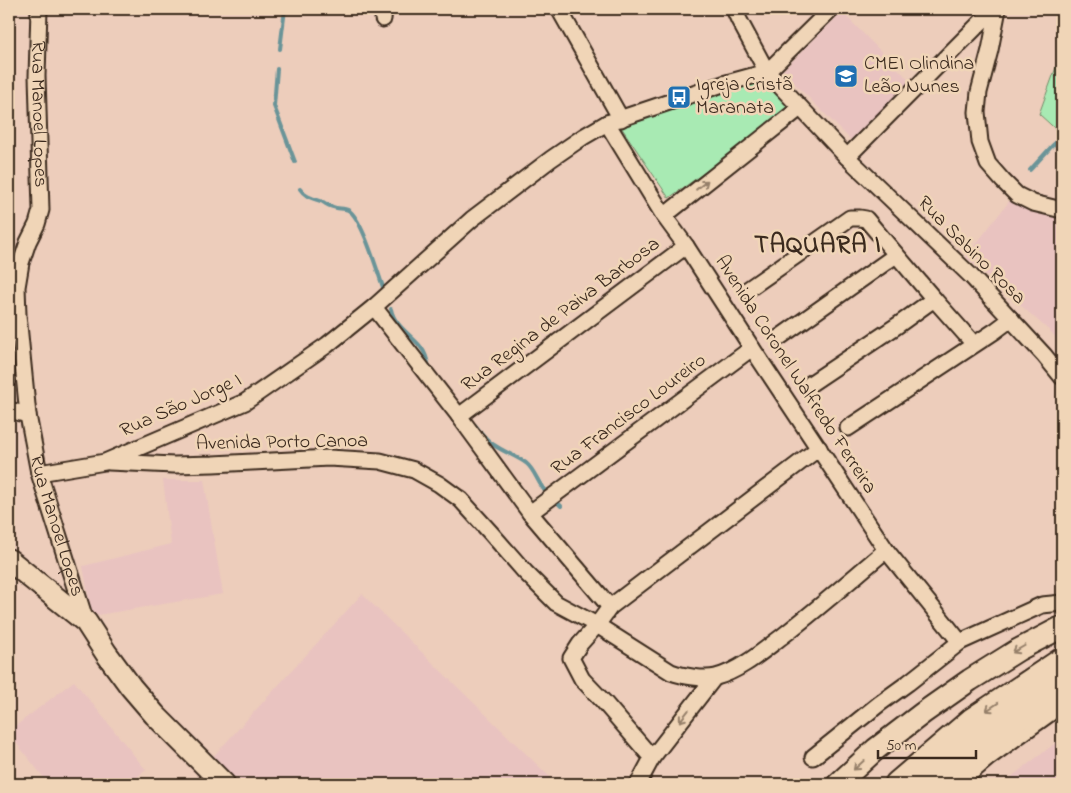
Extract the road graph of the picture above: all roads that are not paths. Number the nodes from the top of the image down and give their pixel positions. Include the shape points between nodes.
1 (39, 9) edge
2 (560, 9) edge
3 (734, 9) edge
4 (831, 9) edge
5 (994, 9) edge
6 (998, 9) edge
7 (766, 72) junction
8 (800, 108) junction
9 (614, 121) junction
10 (847, 157) junction
11 (1062, 210) edge
12 (664, 216) junction
13 (686, 246) junction
14 (896, 255) junction
15 (747, 290) dead end
16 (934, 299) junction
17 (374, 307) junction
18 (1011, 319) junction
19 (780, 337) dead end
20 (974, 344) junction
21 (752, 348) junction
22 (1062, 377) edge
23 (810, 384) dead end
24 (9, 410) edge
25 (28, 415) junction
26 (459, 416) junction
27 (848, 428) dead end
28 (819, 448) junction
29 (105, 462) junction
30 (39, 473) junction
31 (530, 513) junction
32 (886, 550) junction
33 (9, 560) edge
34 (1062, 603) edge
35 (610, 607) junction
36 (86, 622) junction
37 (597, 625) junction
38 (1062, 626) edge
39 (960, 642) junction
40 (1062, 661) edge
41 (714, 678) junction
42 (1062, 688) edge
43 (1062, 702) edge
44 (813, 757) dead end
45 (652, 758) junction
46 (224, 784) edge
47 (638, 784) edge
48 (838, 784) edge
49 (898, 784) edge
50 (931, 784) edge
51 (953, 784) edge

1 - 25 street, Rua Manoel Lopes via 37,76 41,210 21,263 17,287
2 - 9 street, Avenida Coronel Walfredo Ferreira
3 - 7 street
4 - 7 street
5 - 10 street
6 - 11 street via 979,92 980,142 988,164 1017,195 1032,203
7 - 8 street, Rua Sabino Rosa
7 - 9 street, Rua São Jorge I
8 - 10 street, Rua Sabino Rosa
12 -> 8 street
9 - 12 street, Avenida Coronel Walfredo Ferreira
9 - 17 street, Rua São Jorge I via 550,159 472,219
10 - 18 street, Rua Sabino Rosa via 972,276
12 - 13 street, Avenida Coronel Walfredo Ferreira
13 - 21 street, Avenida Coronel Walfredo Ferreira
13 - 26 street, Rua Regina de Paiva Barbosa
14 - 15 street via 866,219 850,218
14 - 16 street
14 - 19 street
16 - 20 street
16 - 23 street
17 - 26 street
17 - 29 street, Rua São Jorge I via 327,345 245,402
18 - 20 street
18 - 22 street, Rua Sabino Rosa
20 - 27 street
21 - 28 street, Avenida Coronel Walfredo Ferreira
21 - 31 street, Rua Francisco Loureiro
24 - 25 street
25 - 30 street, Rua Manoel Lopes
26 - 31 street
28 - 32 street, Avenida Coronel Walfredo Ferreira
28 - 35 street
29 - 30 street, Rua São Jorge I
29 - 37 street, Avenida Porto Canoa via 174,465 329,458 380,461 414,470 461,500 556,602
30 - 36 street, Rua Manoel Lopes
31 - 35 street
32 - 39 street, Avenida Coronel Walfredo Ferreira
32 - 41 street via 761,653 742,666
33 - 36 street
34 - 39 street via 1042,605
35 - 37 street
36 - 46 street, Rua Manoel Lopes via 131,687
37 - 41 street, Avenida Porto Canoa via 671,672
37 - 45 street via 571,658 582,679
38 -> 48 street via 1018,650 923,712
39 - 44 street
40 -> 49 main road via 972,721
41 -> 45 street
42 - 50 main road via 964,756
43 - 51 street via 987,755
45 - 47 street

